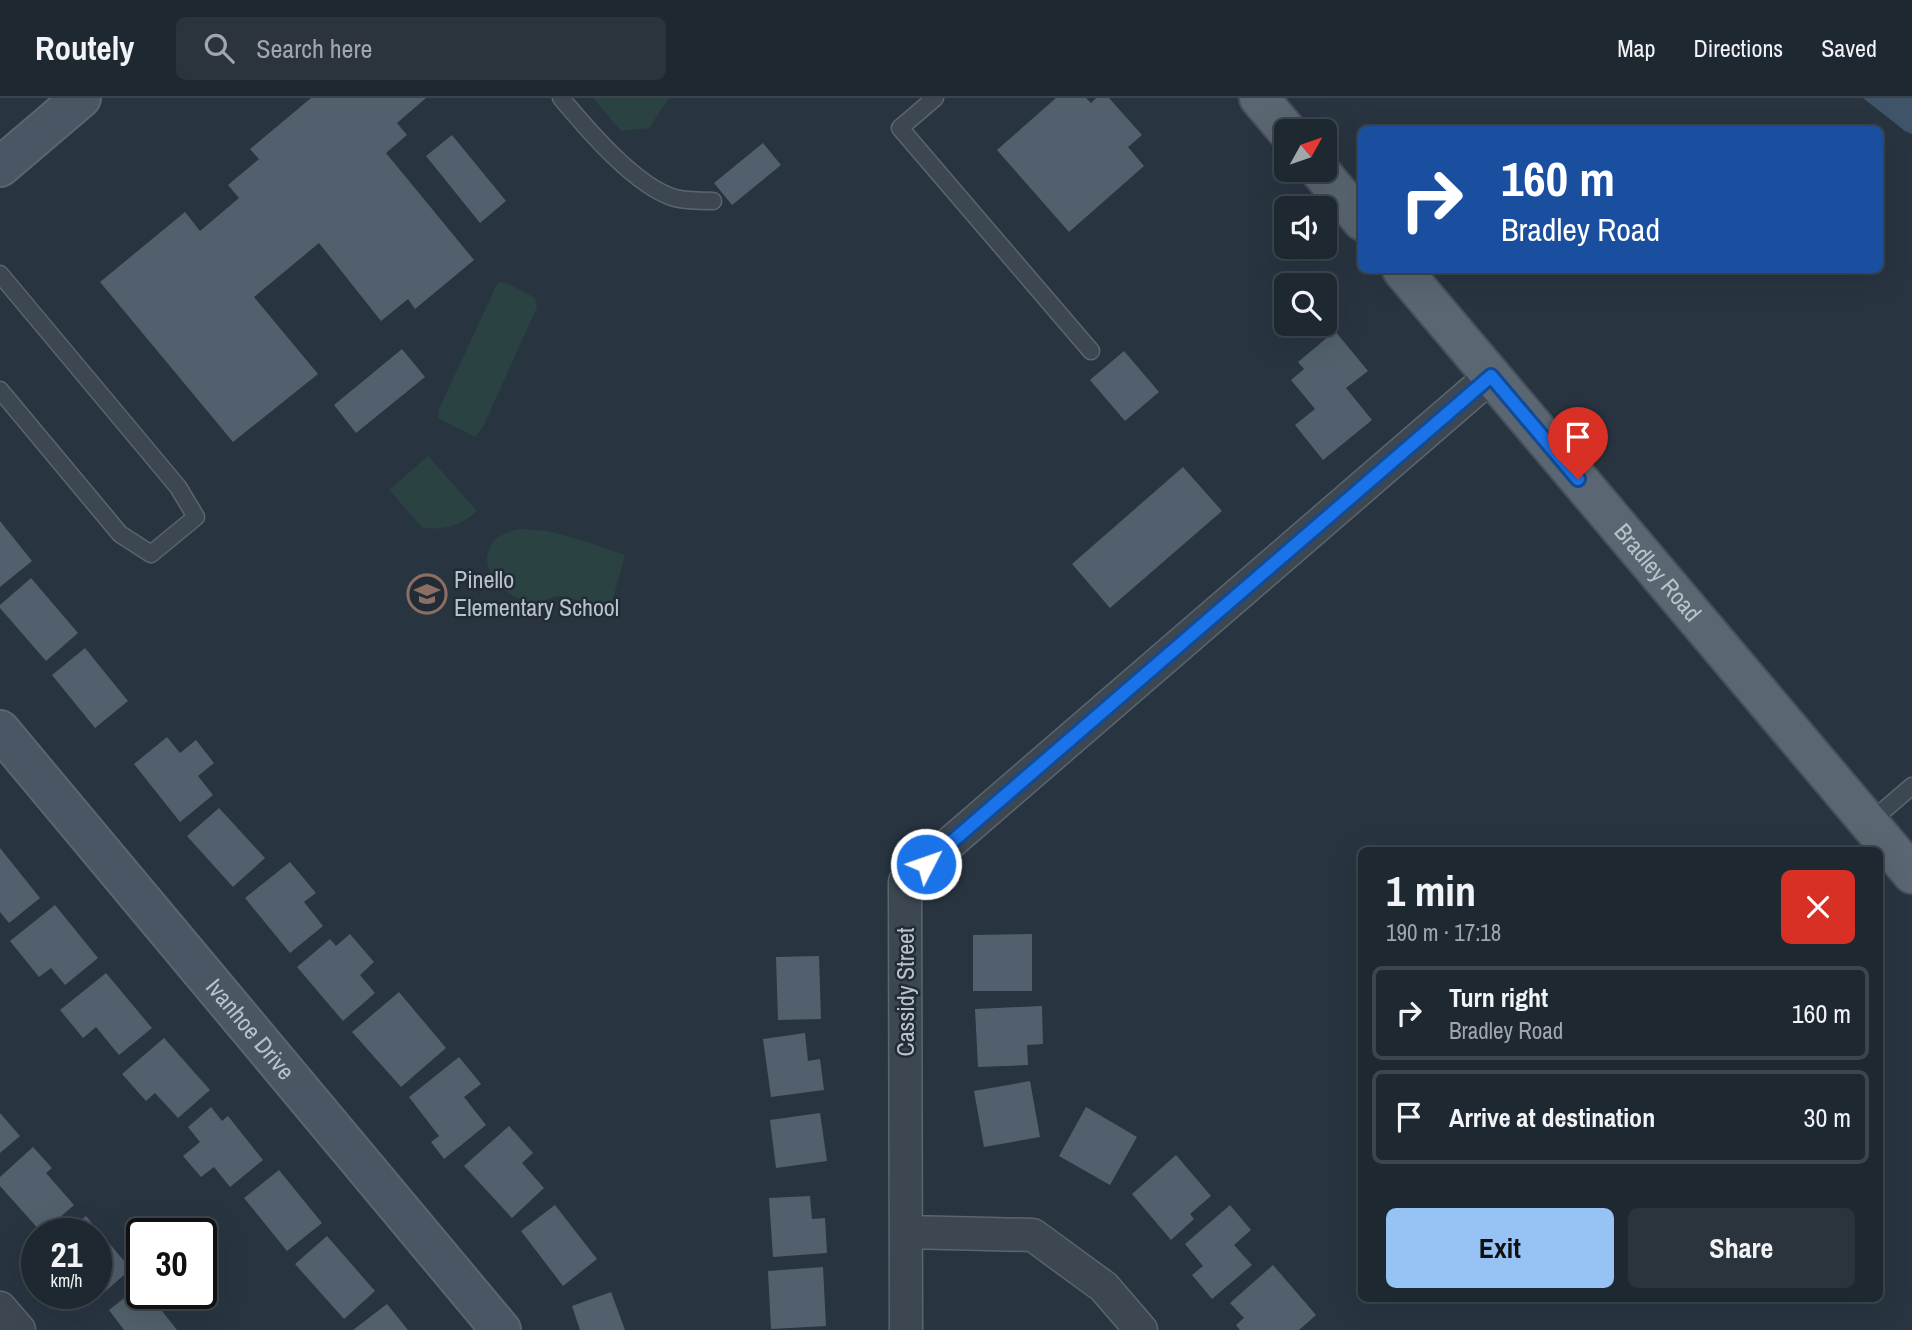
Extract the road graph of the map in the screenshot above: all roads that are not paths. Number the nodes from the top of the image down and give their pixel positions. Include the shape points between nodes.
1 (81, 98) edge
2 (561, 98) edge
3 (935, 98) edge
4 (1259, 98) edge
5 (1277, 119) edge
6 (0, 167) edge
7 (1329, 182) edge
8 (713, 201) dead end
9 (1358, 216) edge
10 (1405, 273) edge
11 (0, 274) edge
12 (1091, 351) dead end
13 (1491, 376) junction
14 (0, 390) edge
15 (0, 730) edge
16 (1912, 786) edge
17 (1869, 823) junction
18 (1912, 874) edge
19 (907, 1232) junction
20 (0, 1308) edge
21 (19, 1330) edge
22 (501, 1330) edge
23 (906, 1330) edge
24 (1140, 1330) edge

1 - 6 street
2 - 8 lane via 654,189 676,198
3 - 12 lane via 900,128
4 - 5 main road
7 - 9 main road
10 - 13 main road, Bradley Road
11 - 14 lane via 178,487 195,517 151,554 120,534
13 - 17 main road, Bradley Road
13 - 19 street, Cassidy Street via 905,882
15 - 22 street, Ivanhoe Drive
16 - 17 lane
17 - 18 main road, Bradley Road
19 - 23 street, Cassidy Street
19 - 24 street via 1033,1235 1104,1287
20 - 21 street

